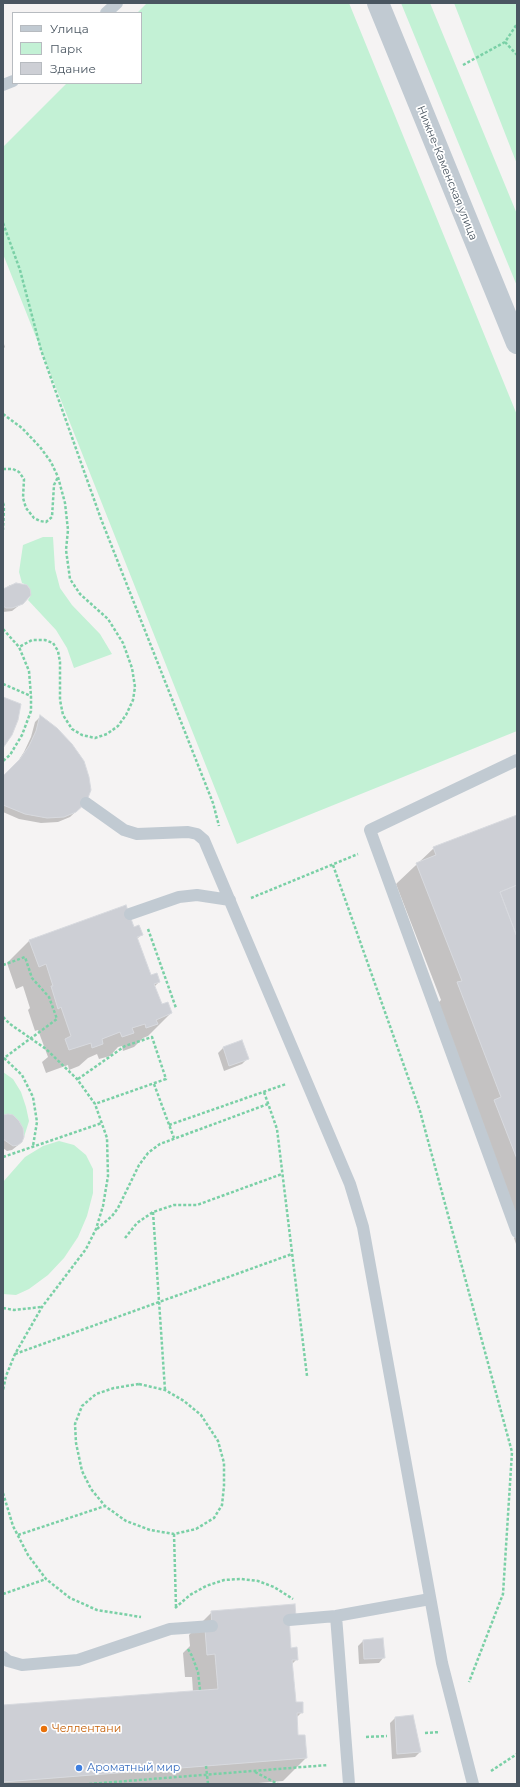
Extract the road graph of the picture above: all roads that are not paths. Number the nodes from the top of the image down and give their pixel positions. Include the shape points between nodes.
1 (116, 3) edge
2 (378, 3) edge
3 (107, 12) edge
4 (517, 343) edge
5 (517, 760) edge
6 (86, 803) dead end
7 (231, 903) junction
8 (130, 914) dead end
9 (517, 1232) edge
10 (430, 1600) junction
11 (336, 1616) junction
12 (289, 1620) dead end
13 (212, 1626) dead end
14 (3, 1657) edge
15 (349, 1784) edge
16 (473, 1784) edge

1 - 3 lane
2 - 4 street, Нижне-Каменская улица
5 - 9 lane via 370,830
6 - 7 lane via 124,830 137,834 197,834 204,840
7 - 8 lane via 197,895 179,897
7 - 10 lane via 350,1184 364,1227
10 - 11 lane
10 - 16 lane via 442,1663
11 - 12 lane
11 - 15 lane
13 - 14 lane via 166,1626 78,1660 22,1665

